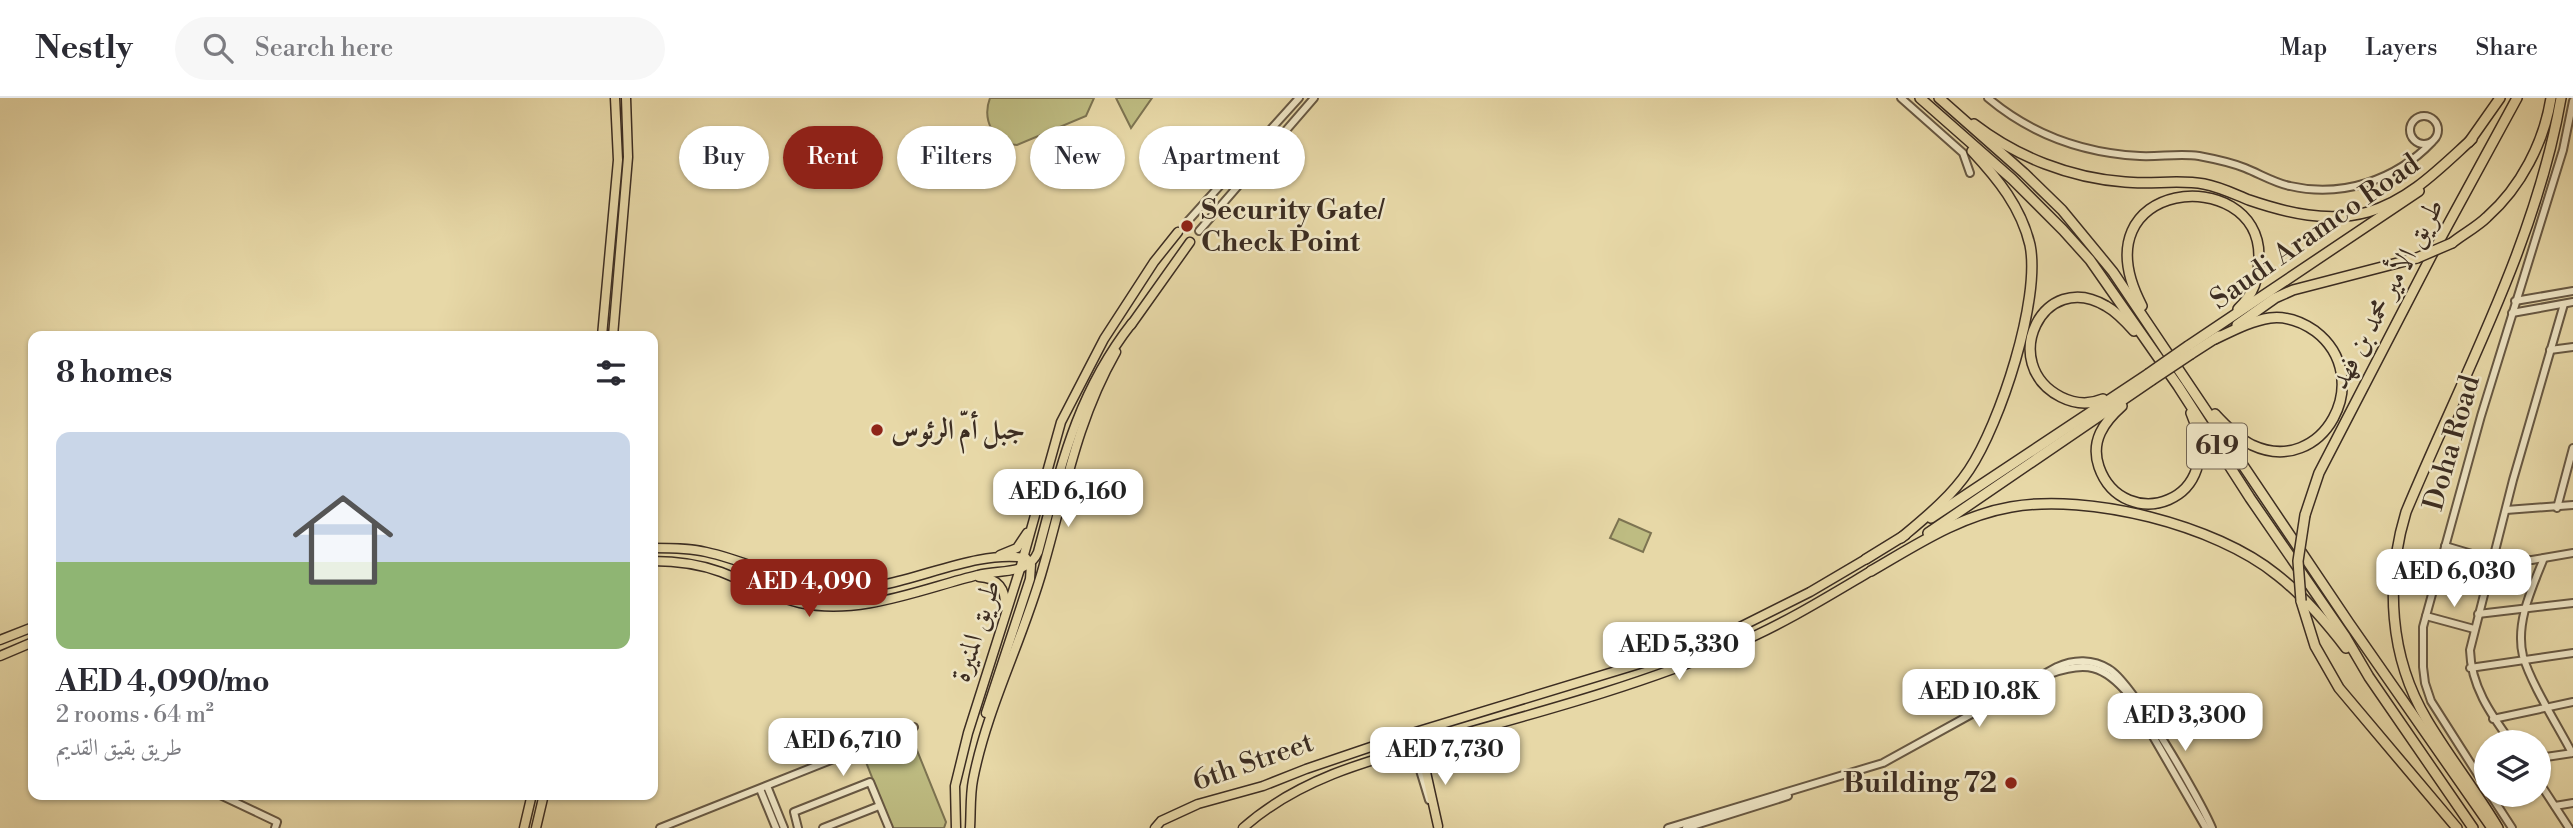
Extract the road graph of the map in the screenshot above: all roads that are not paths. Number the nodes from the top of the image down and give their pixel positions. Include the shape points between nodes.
1 (615, 98) edge
2 (626, 98) edge
3 (1299, 98) edge
4 (1314, 98) edge
5 (1901, 98) edge
6 (1920, 98) edge
7 (1940, 98) edge
8 (1988, 98) edge
9 (2500, 98) edge
10 (2517, 98) edge
11 (2551, 98) edge
12 (2561, 98) edge
13 (2573, 101) edge
14 (1940, 116) junction
15 (2472, 139) junction
16 (2432, 142) junction
17 (2420, 144) junction
18 (2418, 155) junction
19 (1970, 173) dead end
20 (1188, 221) tunnel mouth
21 (1199, 231) dead end
22 (1178, 232) tunnel mouth
23 (1190, 242) dead end
24 (2573, 291) edge
25 (2515, 301) junction
26 (2573, 302) edge
27 (2564, 304) junction
28 (2512, 313) junction
29 (1132, 323) junction
30 (2216, 329) junction
31 (602, 331) edge
32 (613, 331) edge
33 (2159, 339) junction
34 (2215, 340) junction
35 (2573, 347) edge
36 (2151, 349) junction
37 (2190, 350) junction
38 (2550, 350) junction
39 (2150, 377) junction
40 (2136, 382) junction
41 (2178, 386) junction
42 (2197, 395) junction
43 (2573, 448) edge
44 (2573, 505) edge
45 (2557, 508) junction
46 (2505, 510) junction
47 (1035, 518) junction
48 (1901, 538) junction
49 (2445, 546) junction
50 (658, 548) edge
51 (2573, 553) edge
52 (2544, 558) junction
53 (1866, 559) joint
54 (2492, 560) junction
55 (658, 561) edge
56 (1027, 561) junction
57 (972, 562) junction
58 (1020, 569) junction
59 (1871, 571) junction
60 (966, 578) junction
61 (2573, 603) edge
62 (2526, 610) junction
63 (2478, 614) junction
64 (2426, 616) junction
65 (1004, 617) junction
66 (28, 629) edge
67 (2474, 629) junction
68 (0, 640) edge
69 (28, 644) edge
70 (2573, 653) edge
71 (0, 656) edge
72 (2526, 661) junction
73 (2470, 668) junction
74 (2369, 677) junction
75 (2573, 702) edge
76 (2548, 708) junction
77 (2493, 719) junction
78 (914, 727) dead end
79 (2502, 730) edge
80 (1409, 734) junction
81 (1462, 734) junction
82 (983, 737) junction
83 (1441, 743) joint
84 (1414, 748) junction
85 (2572, 753) edge
86 (2551, 756) edge
87 (2474, 769) edge
88 (764, 788) junction
89 (231, 800) edge
90 (531, 800) edge
91 (543, 800) edge
92 (2551, 800) edge
93 (2573, 803) edge
94 (879, 806) junction
95 (2555, 806) junction
96 (2498, 807) edge
97 (956, 813) junction
98 (1439, 827) edge
99 (275, 828) edge
100 (524, 828) edge
101 (536, 828) edge
102 (660, 828) edge
103 (776, 828) edge
104 (784, 828) edge
105 (798, 828) edge
106 (823, 828) edge
107 (889, 828) edge
108 (950, 828) edge
109 (956, 828) edge
110 (970, 828) edge
111 (1155, 828) edge
112 (1243, 828) edge
113 (1668, 828) edge
114 (1686, 828) edge
115 (2206, 828) edge
116 (2212, 828) edge
117 (2458, 828) edge
118 (2473, 828) edge
119 (2492, 828) edge
120 (2498, 828) edge
121 (2512, 828) edge
122 (2569, 828) edge

1 - 31 main road via 618,160
2 - 32 main road via 628,157
3 - 20 street
4 - 21 street
5 - 19 street via 1963,153
6 - 14 highway, 619
7 - 15 highway via 2003,145 2077,174 2126,183 2200,183 2273,207 2328,217 2387,205 2416,188
7 - 33 highway, 619 via 2062,210
8 - 18 street via 2034,129 2087,150 2214,159 2304,188 2337,190 2359,185 2401,168
9 - 15 highway, Saudi Aramco Road
10 - 117 highway, طريق الأمير محمد بن فهد, bridge via 2319,473 2305,515 2298,561 2301,601 2315,646 2339,688
11 - 34 highway, طريق الأمير محمد بن فهد, bridge via 2543,131 2522,176 2487,217 2452,243 2392,266 2293,290
12 - 120 highway via 2519,249 2406,512 2393,576 2398,647 2413,694
13 - 25 street, Doha Road via 2563,150
14 - 36 highway, 619 via 2063,230 2090,260
14 - 48 highway via 2004,187 2016,208 2030,247 2031,289 2011,368 1980,451 1949,495
15 - 30 highway, Saudi Aramco Road via 2401,206
16 - 17 street
16 - 17 street via 2437,125 2422,116 2410,129
16 - 18 street
17 - 18 street
22 - 47 main road, طريق المنيرة via 1154,262 1081,379 1061,422
23 - 29 main road, طريق المنيرة
24 - 25 street
25 - 28 street, Doha Road
26 - 27 street
27 - 28 street
27 - 38 street
28 - 49 street, Doha Road
29 - 56 main road via 1111,349 1082,403 1038,552
29 - 82 main road, طريق المنيرة via 1083,422 1043,568
30 - 33 highway via 2253,292 2259,251 2248,224 2226,204 2197,195 2182,196 2150,209 2127,247 2130,281
30 - 37 highway, Saudi Aramco Road
33 - 42 highway, 619
34 - 37 highway
34 - 42 highway via 2270,318 2309,327 2339,361 2340,408 2317,438 2294,449 2269,450 2239,437
35 - 38 street
36 - 40 highway via 2115,312 2092,300 2065,299 2052,304 2035,326 2030,355 2035,372 2053,393 2084,404
36 - 41 highway, 619
37 - 39 highway, Saudi Aramco Road, bridge
38 - 46 street
39 - 40 highway, Saudi Aramco Road
39 - 41 highway via 2107,419 2096,448 2097,462 2110,488 2138,503 2173,499 2193,480 2199,464 2199,437
39 - 59 highway
40 - 48 highway
41 - 74 highway, 619
42 - 119 highway, 619
43 - 45 street
44 - 45 street
45 - 46 street
46 - 54 street
47 - 56 main road, طريق المنيرة
47 - 57 main road via 1017,548
48 - 53 highway
49 - 54 street
49 - 64 street, Doha Road
50 - 57 main road via 707,552 793,581 843,589 897,583
51 - 52 street
52 - 54 street
52 - 62 street
53 - 80 main road via 1734,630 1672,654
54 - 63 street
55 - 60 main road via 710,568 787,599 826,607 870,603
56 - 57 main road
56 - 58 main road, طريق المنيرة
56 - 82 main road via 1030,579 993,690
58 - 60 main road
58 - 65 main road, طريق المنيرة
59 - 74 highway via 1951,526 2009,507 2045,502 2134,512 2229,545 2267,567 2313,608
59 - 81 main road via 1736,645 1599,694
60 - 65 main road via 993,579 1000,586 1005,595
61 - 62 street
62 - 63 street
62 - 72 street via 2522,633
63 - 67 street
64 - 67 street
64 - 87 street, Doha Road via 2423,667 2428,692
65 - 97 main road, طريق المنيرة via 955,786
66 - 68 main road
67 - 73 street
69 - 71 main road
70 - 72 street
72 - 73 street
72 - 76 street
73 - 77 street
74 - 118 highway, 619
75 - 76 street
76 - 77 street
76 - 85 street
77 - 79 street
78 - 88 street
80 - 84 street
80 - 111 main road, 6th Street via 1198,804
81 - 83 highway
81 - 84 main road, 6th Street
82 - 110 main road, طريق المنيرة via 972,783
83 - 98 main road via 1427,754 1424,763
84 - 98 street
84 - 112 main road, 6th Street via 1302,786 1265,808
85 - 86 street
88 - 102 street
88 - 103 street
88 - 104 street
89 - 99 street via 277,822
90 - 100 main road
91 - 101 main road
92 - 95 street
93 - 95 street
94 - 105 street via 870,782 794,812
94 - 106 street
94 - 107 street
95 - 122 street
96 - 121 street
97 - 108 street
97 - 109 main road, طريق المنيرة
113 - 116 street via 1882,763 2057,667 2081,661 2110,669 2124,682
114 - 115 street via 1878,769 2051,674 2085,666 2115,678 2129,695

